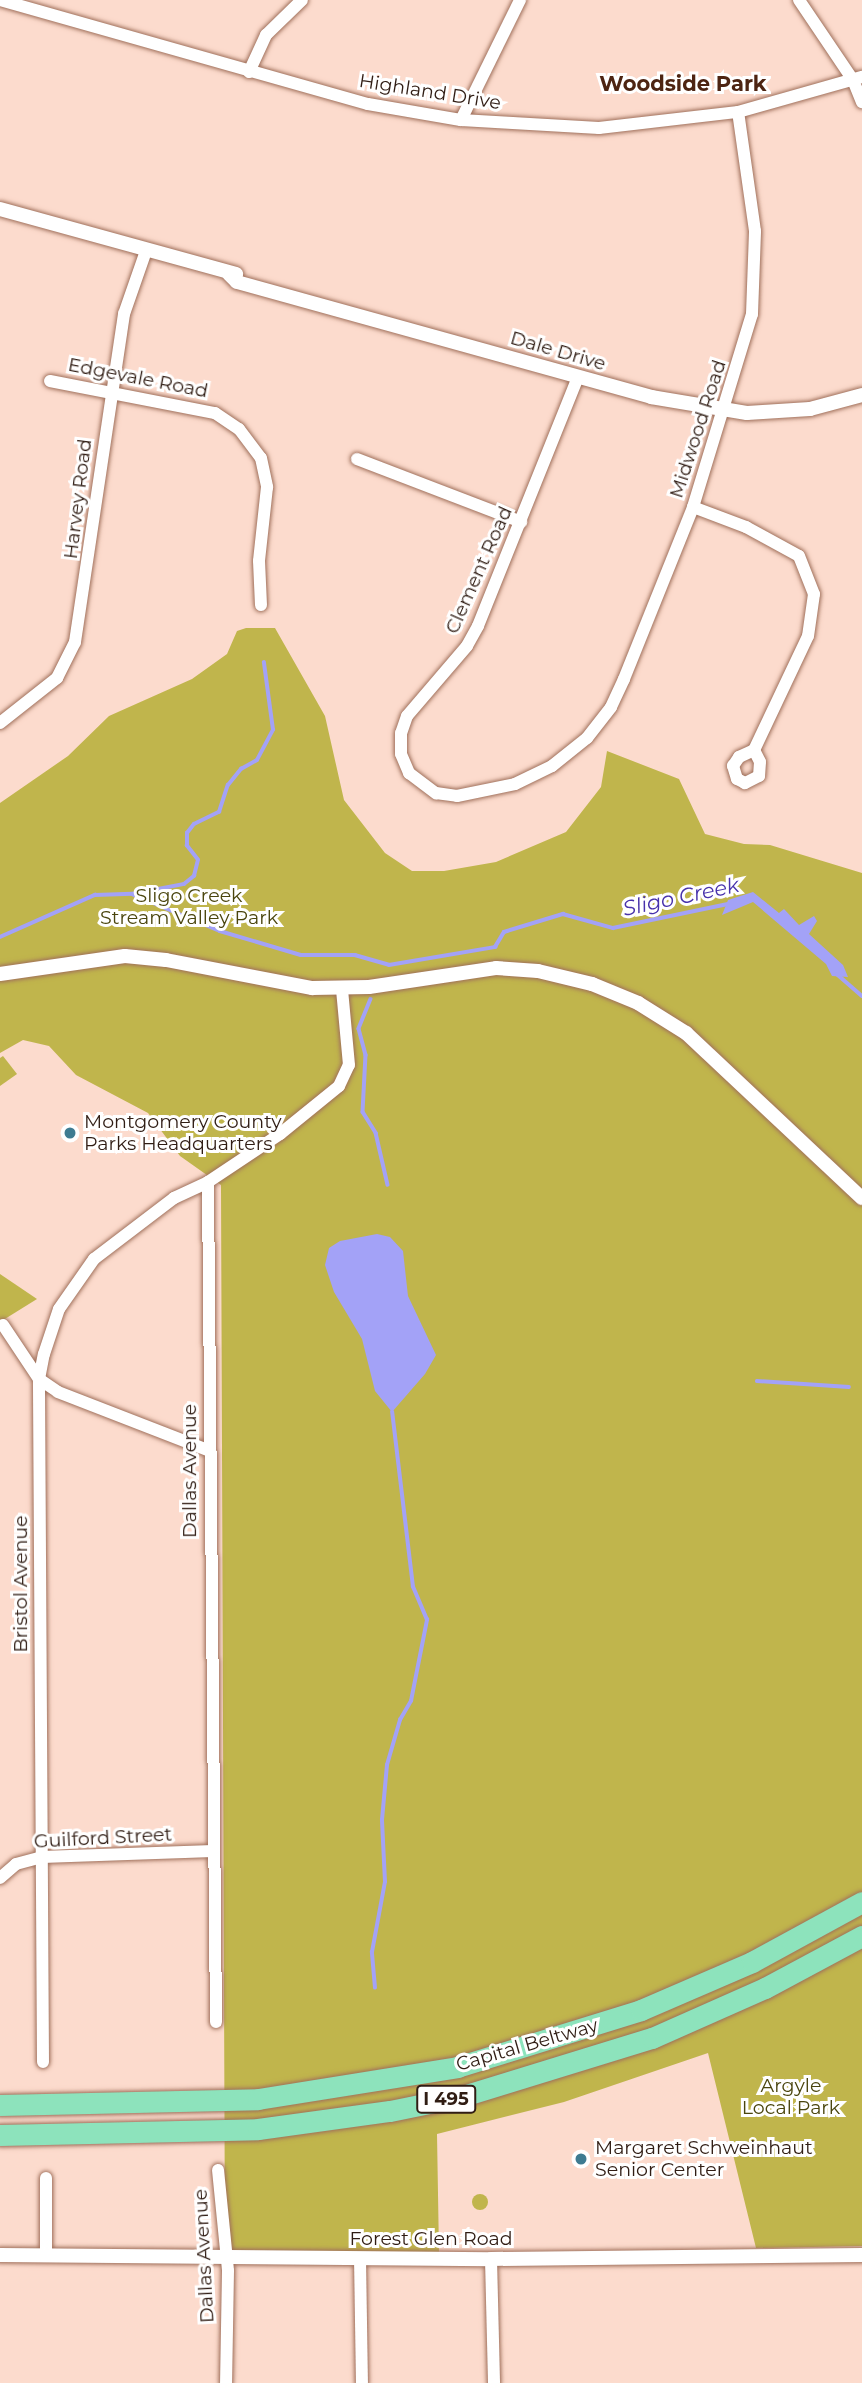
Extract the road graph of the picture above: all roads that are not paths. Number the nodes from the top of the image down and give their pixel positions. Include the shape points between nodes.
1 (302, 0) edge
2 (520, 0) edge
3 (799, 0) edge
4 (1, 4) edge
5 (249, 72) junction
6 (857, 78) edge
7 (862, 102) edge
8 (738, 111) junction
9 (461, 120) junction
10 (0, 209) edge
11 (146, 251) junction
12 (578, 377) junction
13 (50, 381) dead end
14 (111, 393) junction
15 (862, 395) edge
16 (726, 410) junction
17 (357, 459) dead end
18 (693, 507) junction
19 (521, 522) junction
20 (261, 605) dead end
21 (1, 719) edge
22 (587, 738) joint
23 (754, 750) dead end
24 (0, 974) edge
25 (342, 990) junction
26 (208, 1181) junction
27 (862, 1198) edge
28 (3, 1325) dead end
29 (39, 1379) junction
30 (210, 1451) junction
31 (213, 1851) junction
32 (42, 1857) junction
33 (0, 1878) edge
34 (862, 1902) edge
35 (862, 1936) edge
36 (216, 2022) dead end
37 (43, 2062) dead end
38 (0, 2105) edge
39 (0, 2135) edge
40 (218, 2170) dead end
41 (46, 2178) dead end
42 (46, 2254) junction
43 (0, 2255) edge
44 (862, 2255) edge
45 (224, 2256) junction
46 (360, 2258) junction
47 (491, 2259) junction
48 (226, 2383) edge
49 (362, 2383) edge
50 (494, 2383) edge

1 - 5 street via 266,34
2 - 9 street
3 - 6 street
4 - 5 street, Highland Drive
5 - 9 street, Highland Drive via 368,104
6 - 7 street
6 - 8 street, Highland Drive
8 - 9 street, Highland Drive via 599,128
8 - 16 street, Midwood Road via 755,231 756,282 748,334
10 - 11 street, Dale Drive
11 - 12 street, Dale Drive via 229,274 237,282
11 - 14 street, Harvey Road via 124,314
12 - 16 street, Dale Drive via 651,397
12 - 19 street, Clement Road
13 - 14 street, Edgevale Road
14 - 20 street, Edgevale Road via 215,413 239,429 261,458 267,487 259,561
14 - 21 street, Harvey Road via 75,642 57,678
15 - 16 street, Dale Drive via 810,409
16 - 18 street, Midwood Road
17 - 19 street
18 - 22 street, Midwood Road via 624,679
18 - 23 street via 799,556 814,594 808,636
19 - 22 street, Clement Road via 467,646 407,716 401,754 415,781 436,793 457,796 515,784 552,766
24 - 25 street via 125,956
25 - 26 street via 349,1065 339,1086 280,1134
25 - 27 street via 496,968 538,971 592,984 638,1003 686,1033
26 - 29 street, Bristol Avenue via 174,1198 94,1259 59,1309
26 - 30 street, Dallas Avenue
28 - 29 street
29 - 30 street via 80,1402
29 - 32 street, Bristol Avenue
30 - 31 street, Dallas Avenue
31 - 32 street, Guilford Street
31 - 36 street, Dallas Avenue
32 - 33 street, Guilford Street via 16,1864
32 - 37 street, Bristol Avenue
34 - 38 highway, Capital Beltway / I 495 via 752,1962 663,2001 457,2067 258,2099
35 - 39 highway, Capital Beltway / I 495 via 765,1988 652,2038 463,2096 258,2129
40 - 45 street, Dallas Avenue
41 - 42 street
42 - 43 street, Forest Glen Road
42 - 45 street, Forest Glen Road
44 - 47 street, Forest Glen Road
45 - 46 street, Forest Glen Road
45 - 48 street, Dallas Avenue
46 - 47 street, Forest Glen Road
46 - 49 street
47 - 50 street

